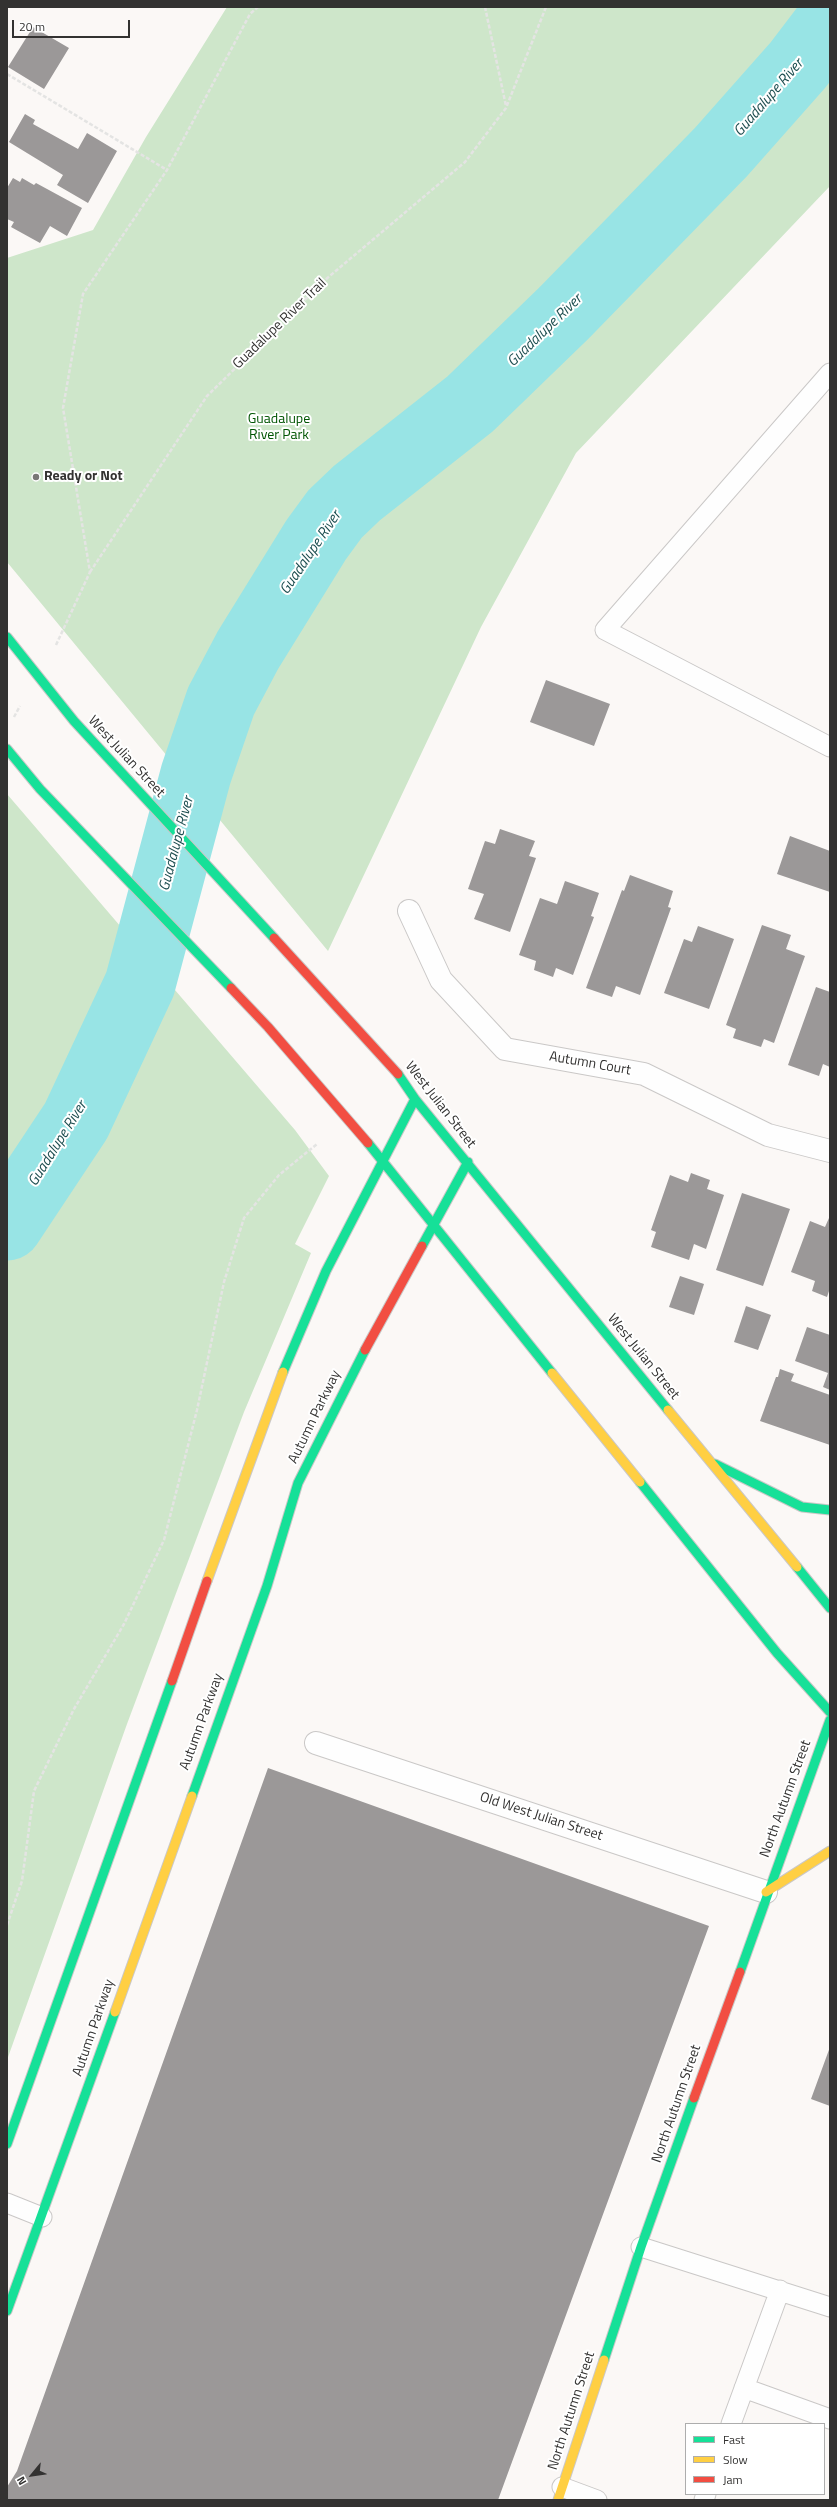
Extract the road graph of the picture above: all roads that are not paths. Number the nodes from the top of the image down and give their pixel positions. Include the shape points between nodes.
1 (830, 373) edge
2 (7, 636) edge
3 (830, 747) edge
4 (7, 749) edge
5 (409, 911) dead end
6 (415, 1099) junction
7 (830, 1151) edge
8 (383, 1162) junction
9 (468, 1162) junction
10 (434, 1225) junction
11 (709, 1461) junction
12 (830, 1510) edge
13 (830, 1608) edge
14 (830, 1712) edge
15 (830, 1720) edge
16 (316, 1743) dead end
17 (830, 1851) edge
18 (766, 1892) junction
19 (7, 2144) edge
20 (7, 2203) edge
21 (42, 2217) junction
22 (641, 2247) junction
23 (780, 2290) junction
24 (830, 2307) edge
25 (7, 2311) edge
26 (744, 2388) junction
27 (830, 2419) edge
28 (731, 2423) edge
29 (560, 2494) edge
30 (597, 2500) edge

1 - 3 lane via 605,630
2 - 6 main road, West Julian Street via 74,721 393,1067
4 - 8 main road via 40,789 268,1027
5 - 7 street, Autumn Court via 441,980 504,1049 644,1074 768,1135
6 - 8 main road
6 - 9 main road, West Julian Street
8 - 10 main road
8 - 19 main road via 326,1271 288,1360
9 - 10 main road, Autumn Parkway
9 - 11 main road, West Julian Street
10 - 14 main road via 772,1646
10 - 21 main road, Autumn Parkway via 356,1366 298,1483 267,1586
11 - 12 main road via 802,1507
11 - 13 main road, West Julian Street
15 - 18 main road, North Autumn Street
16 - 18 street, Old West Julian Street
17 - 18 main road
18 - 22 main road, North Autumn Street
20 - 21 lane
21 - 25 main road, Autumn Parkway
22 - 23 lane
22 - 29 main road, North Autumn Street
23 - 24 lane
23 - 26 lane
26 - 27 lane
26 - 28 lane
29 - 30 lane

